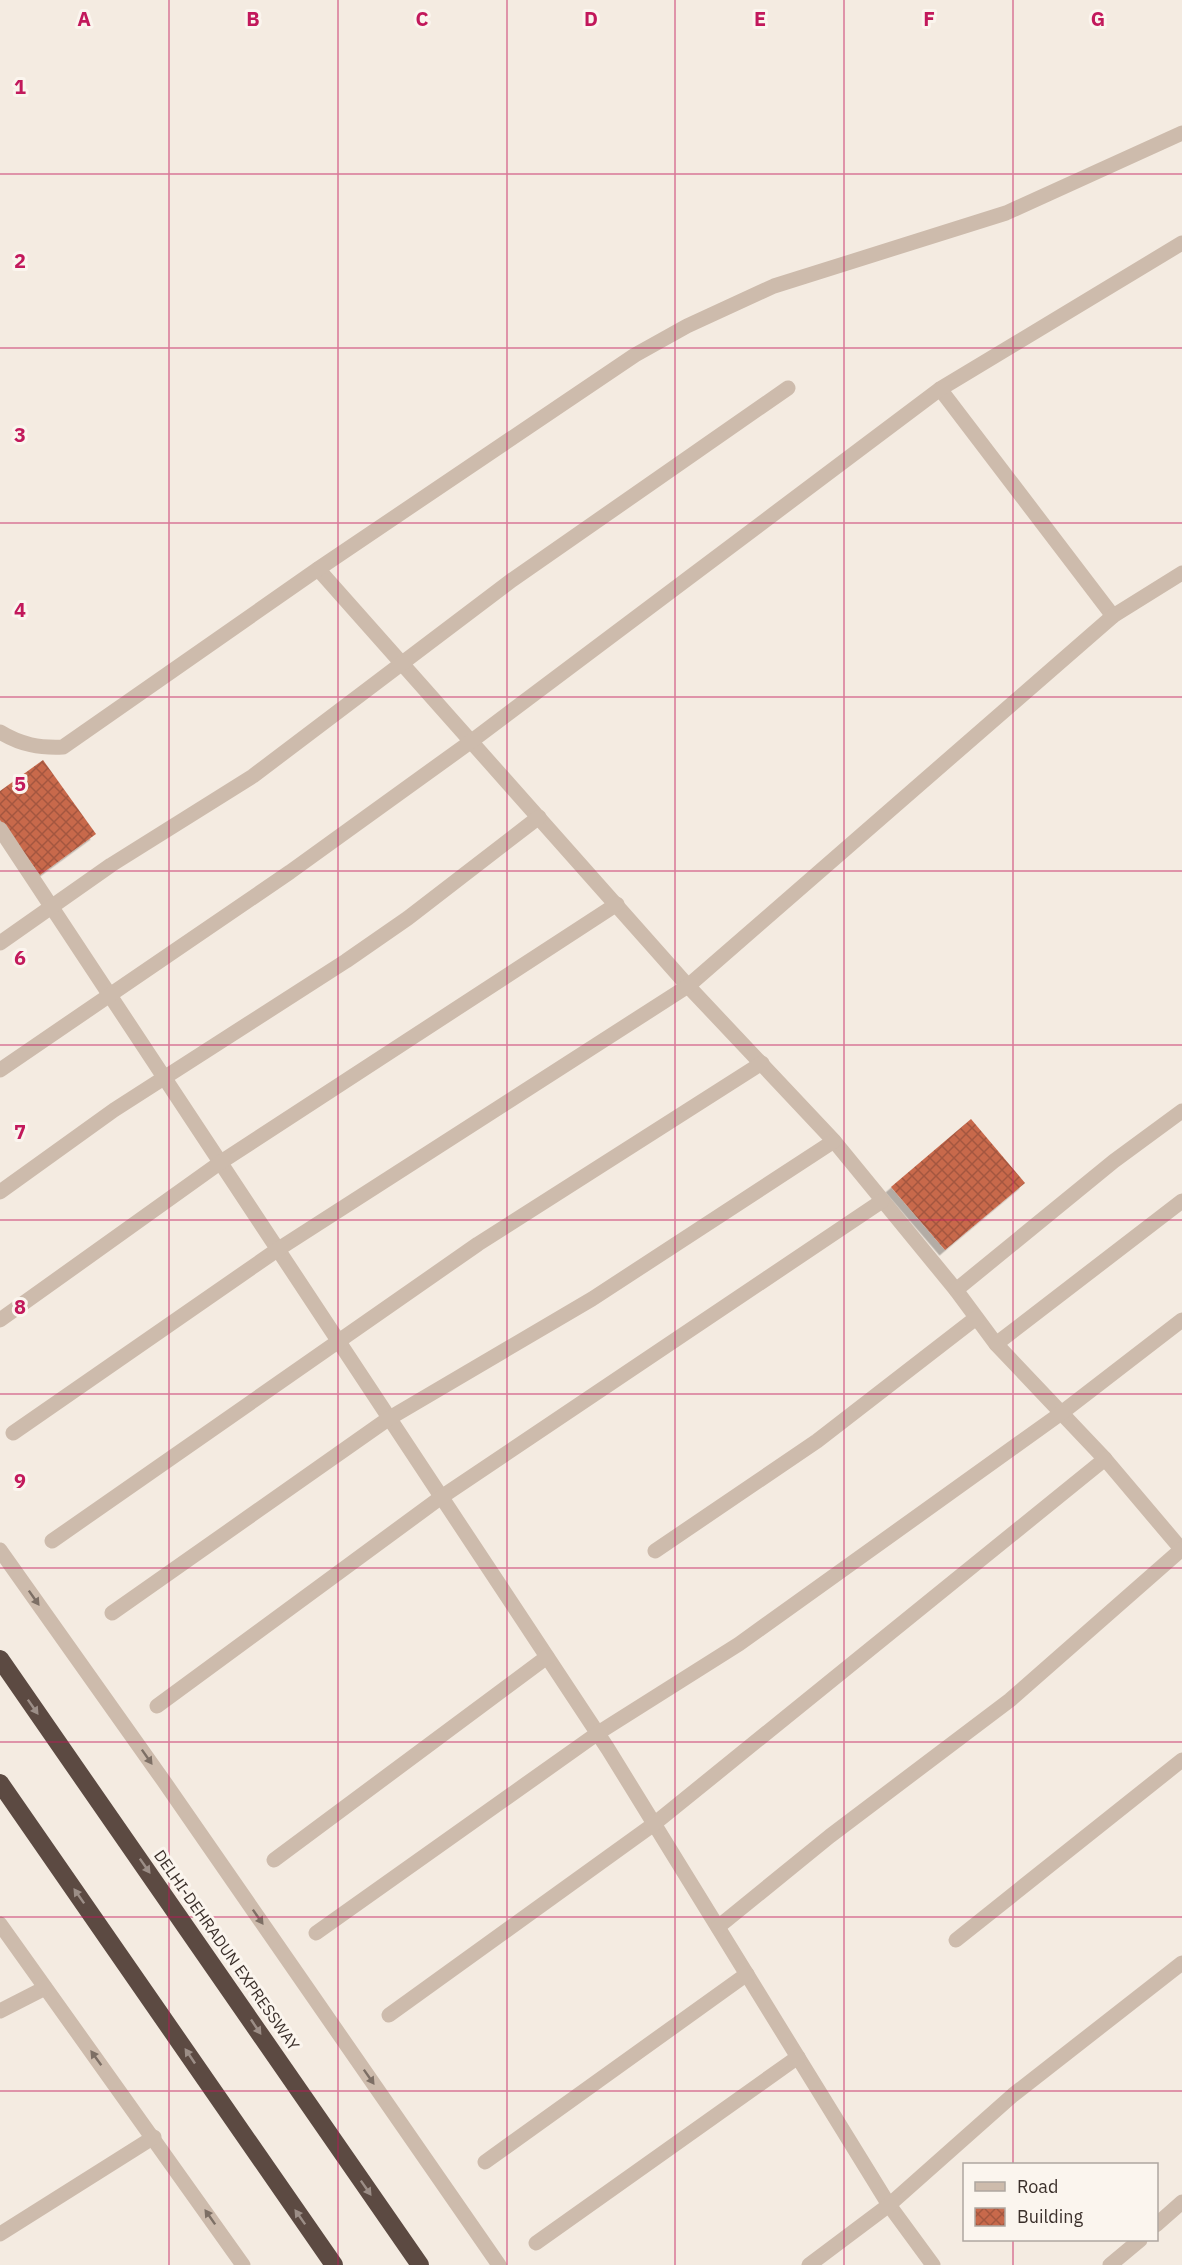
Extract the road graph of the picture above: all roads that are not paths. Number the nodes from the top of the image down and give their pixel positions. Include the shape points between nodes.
1 (1182, 133) edge
2 (1182, 243) edge
3 (788, 388) dead end
4 (940, 389) junction
5 (318, 569) junction
6 (1182, 573) edge
7 (1113, 616) junction
8 (399, 663) junction
9 (0, 732) edge
10 (473, 741) junction
11 (539, 817) junction
12 (0, 829) edge
13 (617, 904) junction
14 (52, 906) junction
15 (0, 943) edge
16 (688, 986) junction
17 (109, 994) junction
18 (762, 1063) junction
19 (0, 1070) edge
20 (166, 1078) junction
21 (1182, 1111) edge
22 (834, 1142) junction
23 (220, 1162) junction
24 (0, 1192) edge
25 (882, 1200) junction
26 (1182, 1201) edge
27 (277, 1250) junction
28 (956, 1290) junction
29 (976, 1318) junction
30 (0, 1320) edge
31 (1182, 1320) edge
32 (338, 1341) junction
33 (996, 1344) junction
34 (1060, 1414) junction
35 (388, 1419) junction
36 (13, 1433) dead end
37 (1105, 1459) junction
38 (440, 1498) junction
39 (52, 1542) dead end
40 (0, 1550) edge
41 (1182, 1550) edge
42 (655, 1551) dead end
43 (112, 1613) dead end
44 (547, 1657) junction
45 (0, 1659) edge
46 (157, 1706) dead end
47 (598, 1734) junction
48 (1182, 1760) edge
49 (0, 1783) edge
50 (654, 1824) junction
51 (274, 1860) dead end
52 (0, 1924) edge
53 (718, 1927) junction
54 (316, 1933) dead end
55 (956, 1940) dead end
56 (1182, 1963) edge
57 (747, 1974) junction
58 (45, 1988) junction
59 (0, 2011) edge
60 (390, 2014) dead end
61 (798, 2057) junction
62 (154, 2138) junction
63 (485, 2162) dead end
64 (1182, 2202) edge
65 (889, 2205) junction
66 (1158, 2223) edge
67 (0, 2234) edge
68 (1139, 2241) edge
69 (536, 2242) dead end
70 (243, 2265) edge
71 (334, 2265) edge
72 (420, 2265) edge
73 (499, 2265) edge
74 (809, 2265) edge
75 (933, 2265) edge
76 (1110, 2265) edge

1 - 5 street via 1006,213 774,286 687,326 635,355
2 - 4 street
3 - 8 street
4 - 7 street
4 - 10 street
5 - 8 street
5 - 9 street via 63,747 39,748
6 - 7 street
7 - 16 street
8 - 10 street
8 - 14 street via 253,776
10 - 11 street
10 - 17 street via 290,872
11 - 13 street
11 - 20 street via 355,955
12 - 14 street
13 - 16 street
13 - 23 street
14 - 15 street
14 - 17 street
16 - 18 street
16 - 27 street
17 - 19 street
17 - 20 street
18 - 22 street
18 - 32 street via 478,1244
20 - 23 street
20 - 24 street via 114,1110
21 - 28 street via 1114,1161
22 - 25 street
22 - 35 street via 592,1299
23 - 27 street
23 - 30 street
25 - 28 street
25 - 38 street
26 - 33 street
27 - 32 street
27 - 36 street
28 - 29 street
29 - 33 street
29 - 42 street via 817,1441
31 - 34 street
32 - 35 street
32 - 39 street
33 - 34 street
34 - 37 street
34 - 47 street via 739,1644
35 - 38 street
35 - 43 street
37 - 41 street
37 - 50 street
38 - 44 street
38 - 46 street
40 -> 73 street
41 - 53 street via 1010,1700 830,1836
44 - 47 street
44 - 51 street
45 -> 72 highway, DELHI-DEHRADUN EXPRESSWAY
47 - 50 street
47 - 54 street
48 - 55 street
71 -> 49 highway
50 - 53 street
50 - 60 street
52 - 58 street
53 - 57 street
56 - 65 street via 1013,2095
57 - 61 street
57 - 63 street
58 - 59 street
62 -> 58 street
61 - 65 street
61 - 69 street
62 - 67 street
70 -> 62 street
64 - 66 street
65 - 74 street
65 - 75 street
68 - 76 street

